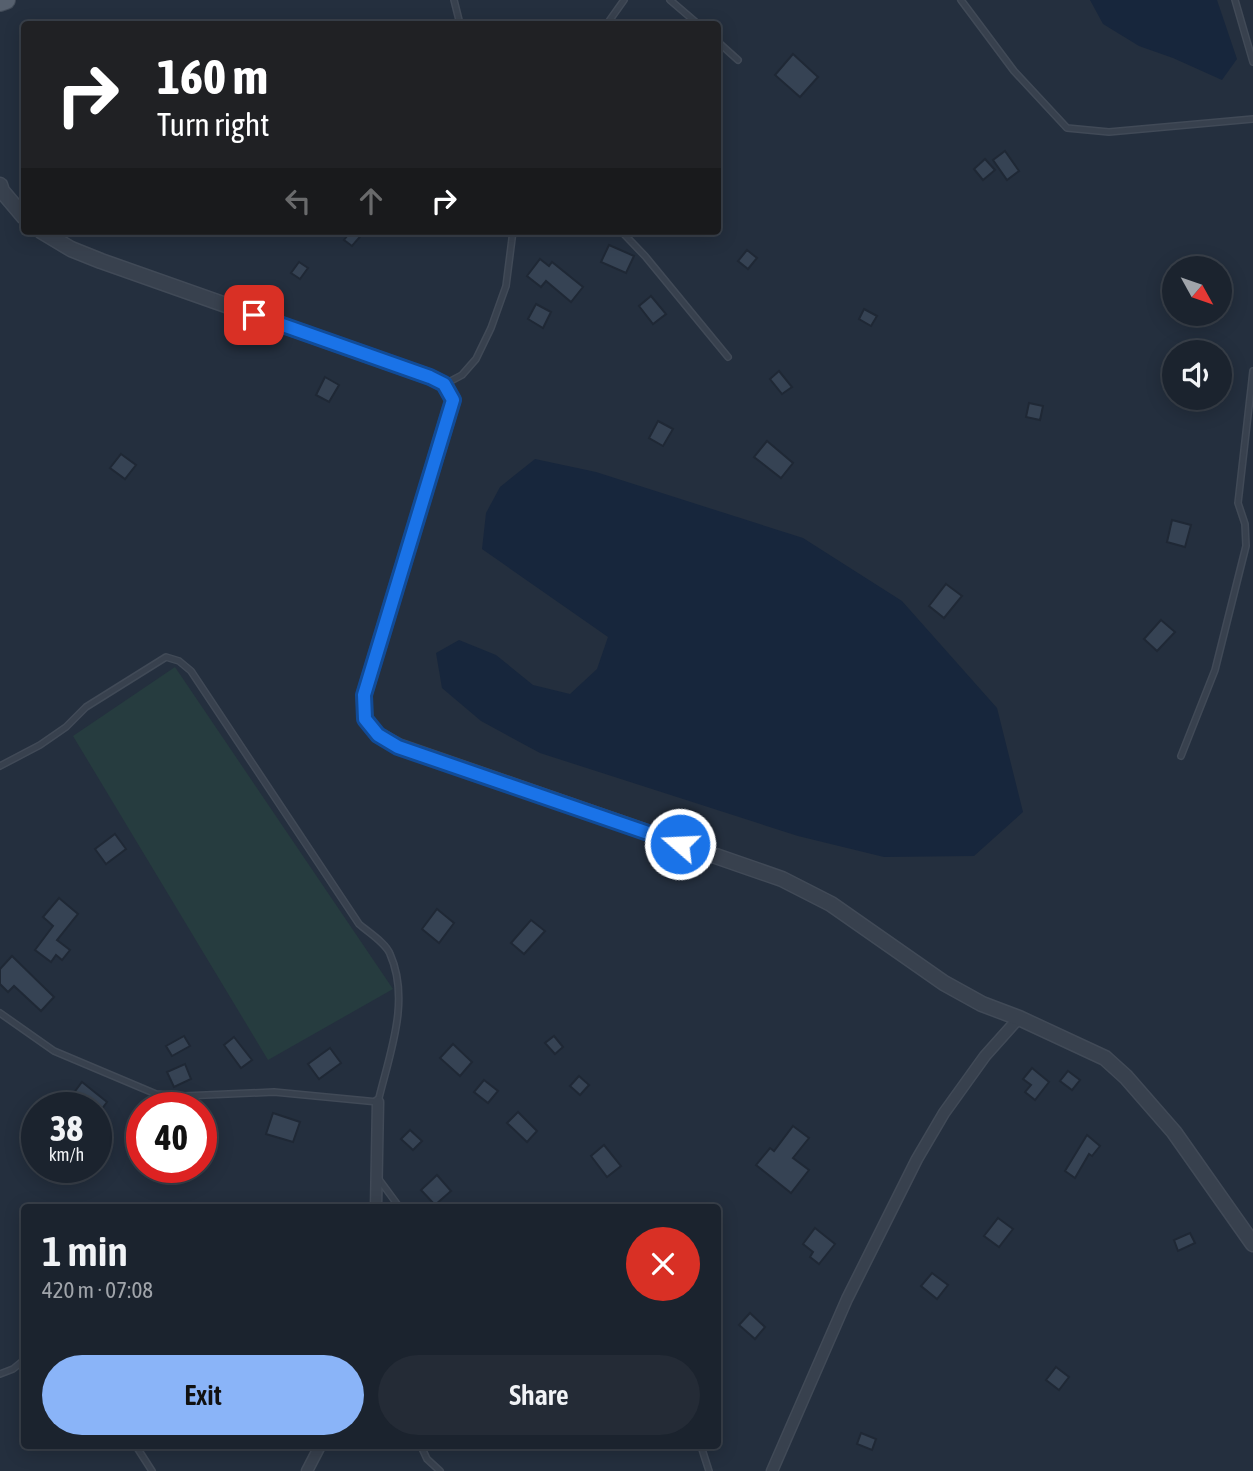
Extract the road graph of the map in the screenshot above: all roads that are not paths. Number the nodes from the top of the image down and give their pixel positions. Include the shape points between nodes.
1 (6, 0) edge
2 (454, 0) edge
3 (624, 0) edge
4 (670, 0) edge
5 (961, 0) edge
6 (1235, 0) edge
7 (0, 2) edge
8 (459, 21) edge
9 (609, 21) edge
10 (694, 21) edge
11 (721, 45) edge
12 (738, 60) dead end
13 (1253, 62) edge
14 (1253, 118) edge
15 (0, 185) edge
16 (21, 213) edge
17 (48, 235) edge
18 (512, 235) edge
19 (624, 235) edge
20 (728, 357) dead end
21 (1253, 371) edge
22 (444, 384) junction
23 (1181, 756) dead end
24 (0, 766) edge
25 (0, 1013) edge
26 (1020, 1018) junction
27 (378, 1102) junction
28 (378, 1178) junction
29 (376, 1204) edge
30 (397, 1204) edge
31 (1253, 1244) edge
32 (21, 1362) edge
33 (0, 1374) edge
34 (138, 1449) edge
35 (318, 1449) edge
36 (422, 1449) edge
37 (702, 1449) edge
38 (152, 1471) edge
39 (307, 1471) edge
40 (440, 1471) edge
41 (709, 1471) edge
42 (772, 1471) edge

1 - 7 main road
2 - 8 lane
3 - 9 lane
4 - 10 lane
5 - 14 lane via 1014,71 1067,128 1109,132
6 - 13 lane
11 - 12 lane
15 - 16 street
17 - 22 street via 101,261
18 - 22 lane via 506,286 491,328 476,359 462,375
19 - 20 lane
21 - 23 lane via 1238,503 1246,546 1215,670
22 - 26 street via 453,400 364,695 365,719 378,735 398,747 782,879 831,904 944,983
24 - 27 lane via 40,745 86,707 166,657 191,671 359,925 390,951 401,993
25 - 27 lane via 54,1051 156,1094 274,1092
26 - 31 street via 1105,1058 1126,1077 1174,1132
26 - 42 street via 985,1056 917,1159 847,1299
27 - 28 street
28 - 29 street
28 - 30 lane
32 - 33 lane
34 - 38 lane
35 - 39 street
36 - 40 lane
37 - 41 lane

